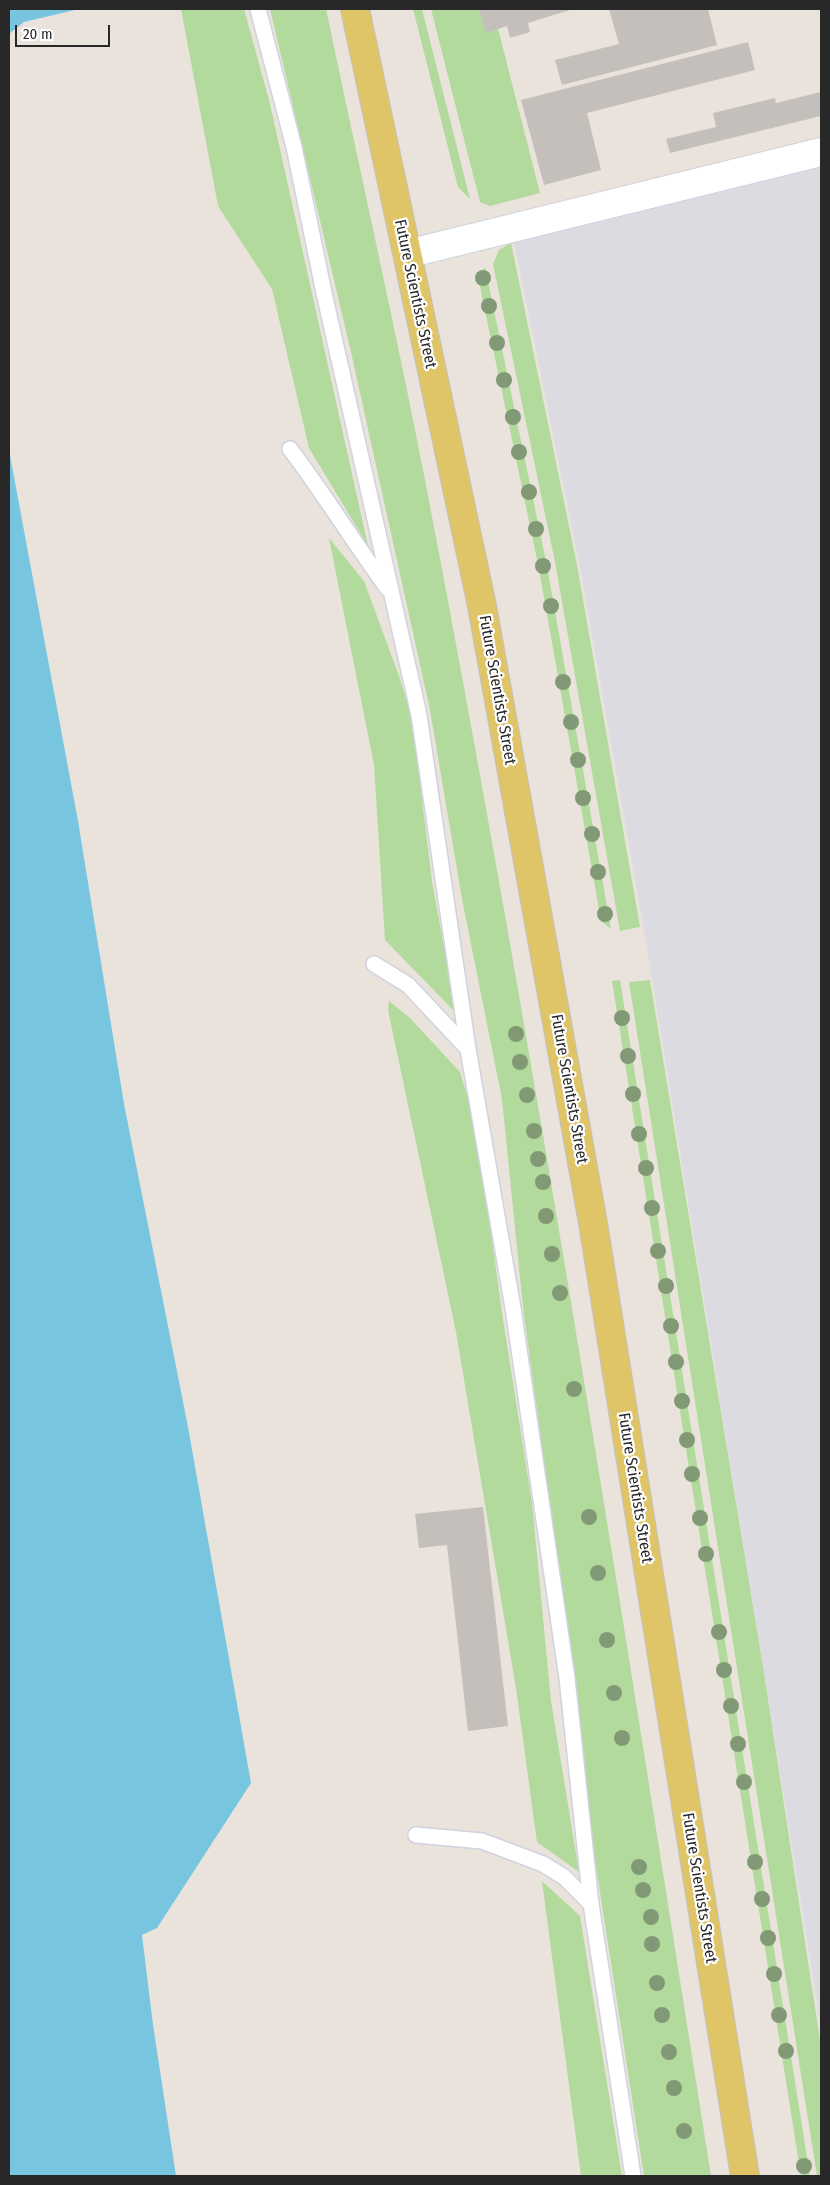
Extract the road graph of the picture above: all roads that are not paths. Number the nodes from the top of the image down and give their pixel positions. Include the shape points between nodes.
1 (258, 9) edge
2 (355, 9) edge
3 (821, 152) edge
4 (407, 254) junction
5 (290, 449) dead end
6 (392, 595) junction
7 (374, 964) dead end
8 (468, 1049) junction
9 (416, 1835) dead end
10 (591, 1904) junction
11 (633, 2176) edge
12 (744, 2176) edge

1 - 6 lane via 294,147
2 - 4 main road, Future Scientists Street
3 - 4 street
4 - 12 main road, Future Scientists Street via 482,606 593,1223
5 - 6 lane
6 - 8 lane via 419,715
7 - 8 lane via 408,985
8 - 10 lane via 514,1308 566,1668
9 - 10 lane via 482,1841 543,1864 564,1877
10 - 11 lane

